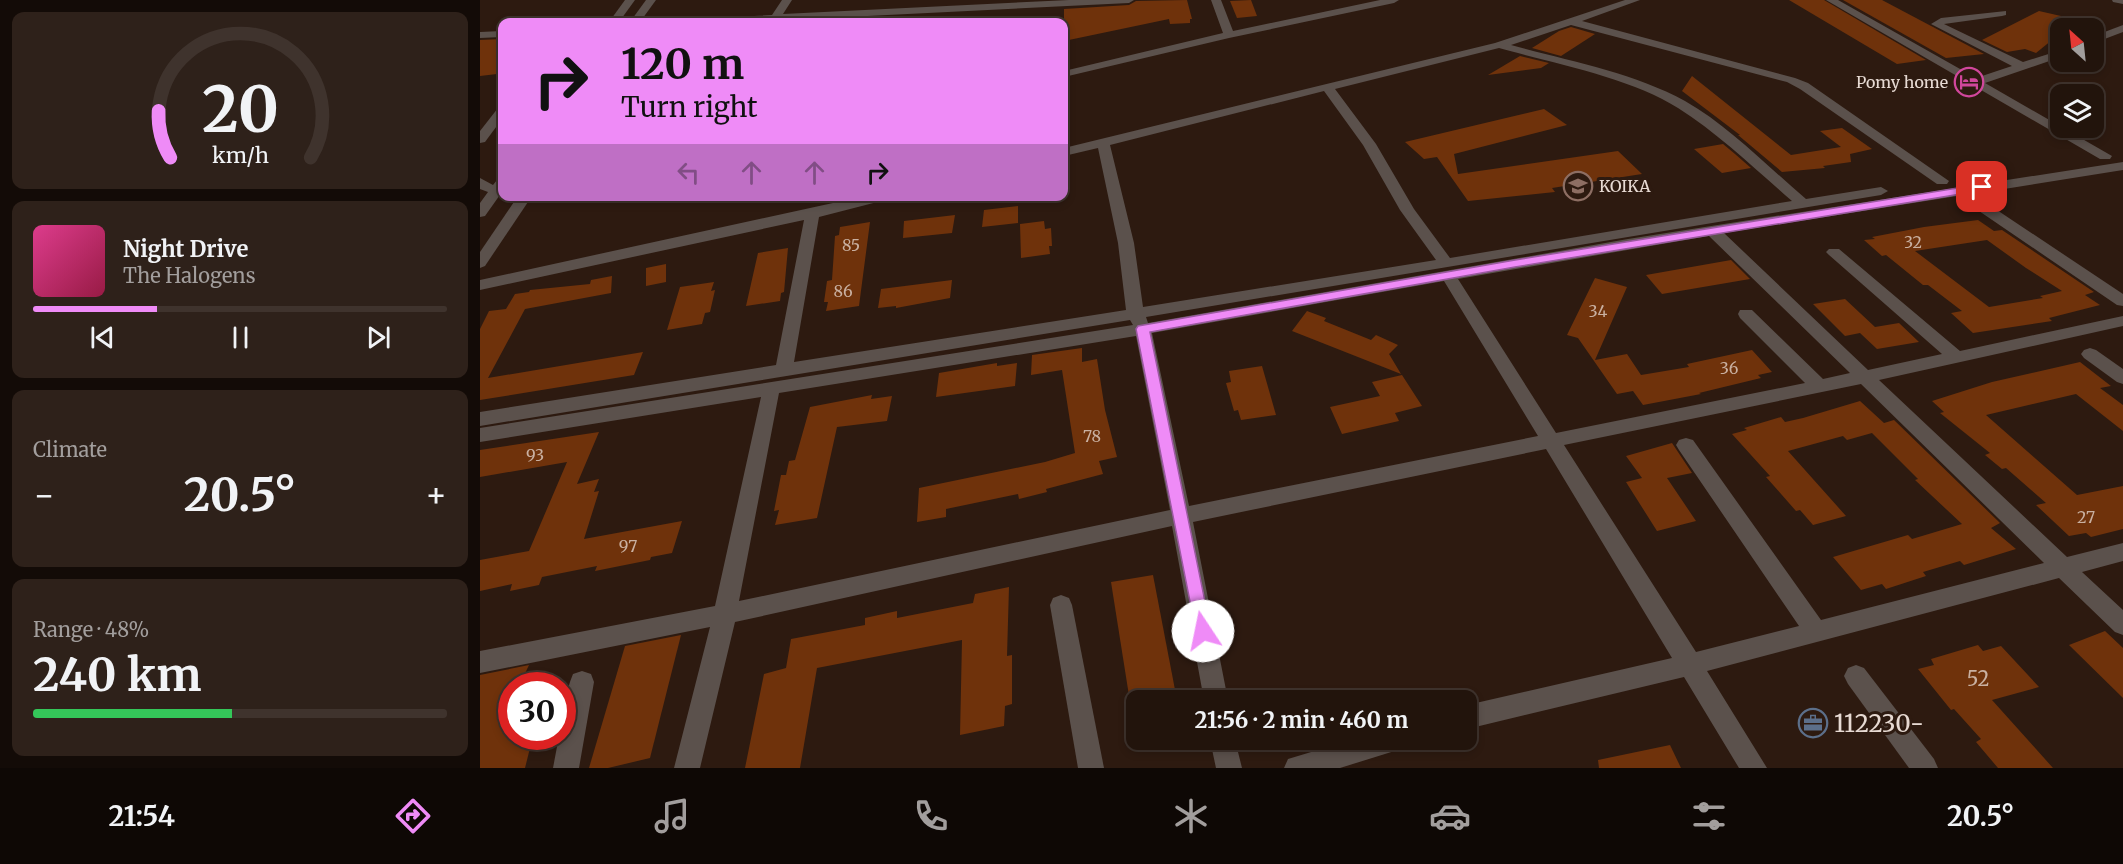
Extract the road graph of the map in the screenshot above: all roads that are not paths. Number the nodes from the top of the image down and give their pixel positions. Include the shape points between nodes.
1 (630, 0) edge
2 (651, 0) edge
3 (787, 0) edge
4 (1129, 0) edge
5 (1216, 0) edge
6 (1394, 0) edge
7 (1635, 0) edge
8 (1831, 0) edge
9 (2117, 0) edge
10 (2123, 1) edge
11 (978, 4) edge
12 (956, 5) edge
13 (2002, 13) dead end
14 (617, 18) edge
15 (638, 18) edge
16 (775, 18) joint
17 (883, 18) edge
18 (1574, 22) junction
19 (2123, 28) edge
20 (498, 34) edge
21 (480, 35) edge
22 (1229, 35) junction
23 (2104, 36) edge
24 (1499, 45) junction
25 (2050, 57) edge
26 (2024, 67) junction
27 (1068, 73) edge
28 (1975, 82) junction
29 (1328, 88) junction
30 (498, 116) edge
31 (480, 139) edge
32 (1103, 142) junction
33 (1068, 151) edge
34 (2123, 154) edge
35 (2105, 156) junction
36 (2123, 166) edge
37 (1942, 181) junction
38 (490, 186) edge
39 (1959, 191) junction
40 (522, 201) edge
41 (864, 201) edge
42 (1802, 203) junction
43 (1752, 211) junction
44 (480, 213) edge
45 (812, 214) junction
46 (1764, 223) junction
47 (1713, 231) junction
48 (1834, 252) dead end
49 (480, 263) edge
50 (1446, 268) junction
51 (480, 285) edge
52 (2123, 301) edge
53 (1746, 314) dead end
54 (1139, 321) junction
55 (2123, 321) edge
56 (2090, 354) dead end
57 (1957, 358) junction
58 (784, 369) junction
59 (1867, 378) junction
60 (2123, 378) edge
61 (1819, 386) junction
62 (771, 390) junction
63 (480, 419) edge
64 (480, 435) edge
65 (1549, 440) junction
66 (1686, 445) dead end
67 (1181, 516) junction
68 (2123, 552) edge
69 (2063, 568) junction
70 (1061, 605) dead end
71 (725, 614) junction
72 (2123, 625) edge
73 (1816, 632) junction
74 (480, 662) edge
75 (1689, 665) junction
76 (1856, 676) dead end
77 (582, 682) dead end
78 (1214, 690) edge
79 (1477, 715) edge
80 (1225, 750) edge
81 (1358, 750) edge
82 (566, 768) edge
83 (687, 768) edge
84 (1091, 768) edge
85 (1229, 768) edge
86 (1297, 768) edge
87 (1754, 768) edge
88 (1925, 768) edge

1 - 14 street
2 - 15 street
3 - 16 street
4 - 11 street
5 - 22 street
6 - 22 street
7 - 18 street
8 - 28 street
9 - 10 street
11 - 12 street
12 - 17 street
13 - 26 street via 1936,24
16 - 17 street
18 - 24 street
18 - 37 street via 1791,80
19 - 23 street
20 - 21 street
22 - 27 street
24 - 29 street
24 - 42 street via 1638,84 1681,104 1720,132
25 - 26 street
26 - 28 street
28 - 35 street
29 - 32 street
29 - 50 street via 1369,144
30 - 31 street
32 - 33 street
32 - 54 street
34 - 35 street
35 - 37 street
36 - 39 street
37 - 42 street
38 - 44 street
39 - 46 street
39 - 52 street
40 - 49 street
41 - 45 street
42 - 43 street
43 - 46 street
43 - 50 street
45 - 51 street
45 - 58 street
46 - 47 street
47 - 50 street
47 - 59 street
48 - 57 street
50 - 54 street
50 - 65 street
53 - 61 street
54 - 58 street
54 - 62 street
54 - 67 street
55 - 57 street
56 - 60 street
57 - 59 street
58 - 63 street
59 - 61 street
59 - 69 street
61 - 65 street
62 - 64 street
62 - 71 street
65 - 67 street
65 - 75 street
66 - 73 street
67 - 71 street
67 - 78 street
68 - 69 street
69 - 72 street
69 - 73 street
70 - 84 street
71 - 74 street
71 - 83 street
73 - 75 street
75 - 79 street
75 - 87 street
76 - 88 street
77 - 82 street
80 - 85 street
81 - 86 street

